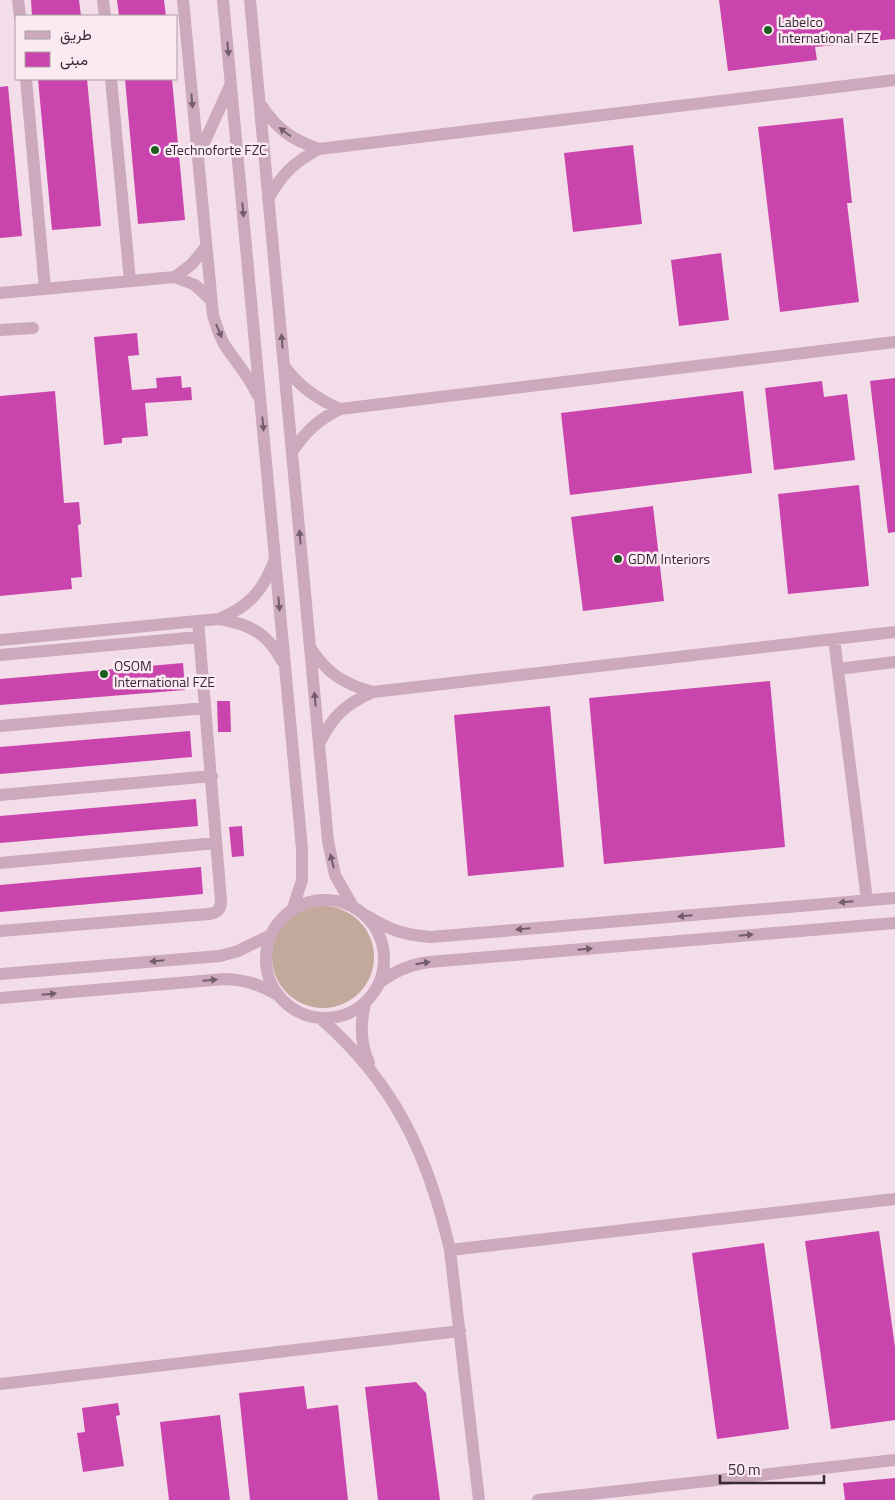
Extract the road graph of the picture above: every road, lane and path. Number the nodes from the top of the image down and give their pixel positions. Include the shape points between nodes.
1 (18, 0) edge
2 (103, 0) edge
3 (182, 0) edge
4 (223, 0) edge
5 (250, 0) edge
6 (20, 15) edge
7 (105, 15) edge
8 (26, 80) edge
9 (111, 80) edge
10 (895, 80) edge
11 (231, 83) junction
12 (259, 103) junction
13 (319, 149) junction
14 (197, 158) junction
15 (268, 199) junction
16 (205, 248) junction
17 (175, 277) junction
18 (130, 281) junction
19 (45, 289) junction
20 (0, 293) edge
21 (210, 299) junction
22 (33, 328) dead end
23 (0, 330) edge
24 (895, 342) edge
25 (284, 366) junction
26 (261, 403) junction
27 (340, 409) junction
28 (292, 452) junction
29 (275, 560) junction
30 (218, 619) junction
31 (198, 621) junction
32 (895, 632) edge
33 (199, 637) junction
34 (834, 639) junction
35 (0, 640) edge
36 (310, 646) junction
37 (0, 655) edge
38 (895, 662) edge
39 (285, 668) junction
40 (838, 669) junction
41 (373, 692) junction
42 (205, 708) junction
43 (0, 726) edge
44 (319, 745) junction
45 (212, 776) junction
46 (0, 794) edge
47 (216, 844) junction
48 (0, 863) edge
49 (895, 898) edge
50 (867, 900) junction
51 (352, 905) junction
52 (293, 908) junction
53 (367, 916) junction
54 (895, 923) edge
55 (0, 931) edge
56 (270, 934) junction
57 (0, 974) edge
58 (380, 983) junction
59 (276, 994) junction
60 (0, 998) edge
61 (364, 1004) junction
62 (320, 1018) junction
63 (373, 1072) junction
64 (895, 1199) edge
65 (450, 1250) junction
66 (460, 1331) junction
67 (0, 1384) edge
68 (895, 1460) edge
69 (479, 1500) edge
70 (538, 1500) edge

1 - 6 street
2 - 7 street
3 -> 14 street
4 -> 11 street
5 - 12 street
8 - 19 street
9 - 18 street
10 - 13 street
11 - 14 street
11 -> 26 street
13 -> 12 street via 284,132
12 - 15 street
13 - 15 street via 289,169
14 - 16 street
25 -> 15 street
16 - 17 street
16 - 21 street
17 - 18 street
17 - 21 street via 195,285
18 - 19 street
19 - 20 street
21 -> 26 street via 217,330 245,371
22 - 23 street
24 - 27 street
25 - 27 street via 308,392
25 - 28 street
26 -> 29 street
27 - 28 street via 312,426
36 -> 28 street
29 - 30 street via 255,597
29 -> 39 street
30 - 31 street
30 - 39 street via 240,623 260,633 275,648
31 - 33 street
31 - 35 street
32 - 34 street
33 - 37 street
33 - 42 street
34 - 40 street
34 - 41 street
36 - 41 street via 336,677 353,687
44 -> 36 street
38 - 40 street
39 - 52 street via 303,864
40 - 50 street
41 - 44 street via 340,712 327,727
42 - 43 street
42 - 45 street
51 -> 44 street via 335,875 331,858
45 - 46 street
45 - 47 street
47 - 48 street
47 - 55 street via 221,906 214,914
49 - 50 street
50 -> 53 street via 431,937 408,935
51 - 52 street via 322,899
51 - 53 street
52 - 56 street
53 - 58 street via 378,931 384,948
58 -> 54 street via 394,972 429,962
56 -> 57 street via 246,948 220,956
56 - 59 street via 265,965
58 - 61 street
60 -> 59 street via 225,979 261,985
59 - 62 street via 288,1006
61 - 62 street via 336,1017
61 - 63 street via 361,1039
62 - 63 street
63 - 65 street via 414,1139 441,1212
64 - 65 street
65 - 66 street
66 - 67 street
66 - 69 street
68 - 70 street

